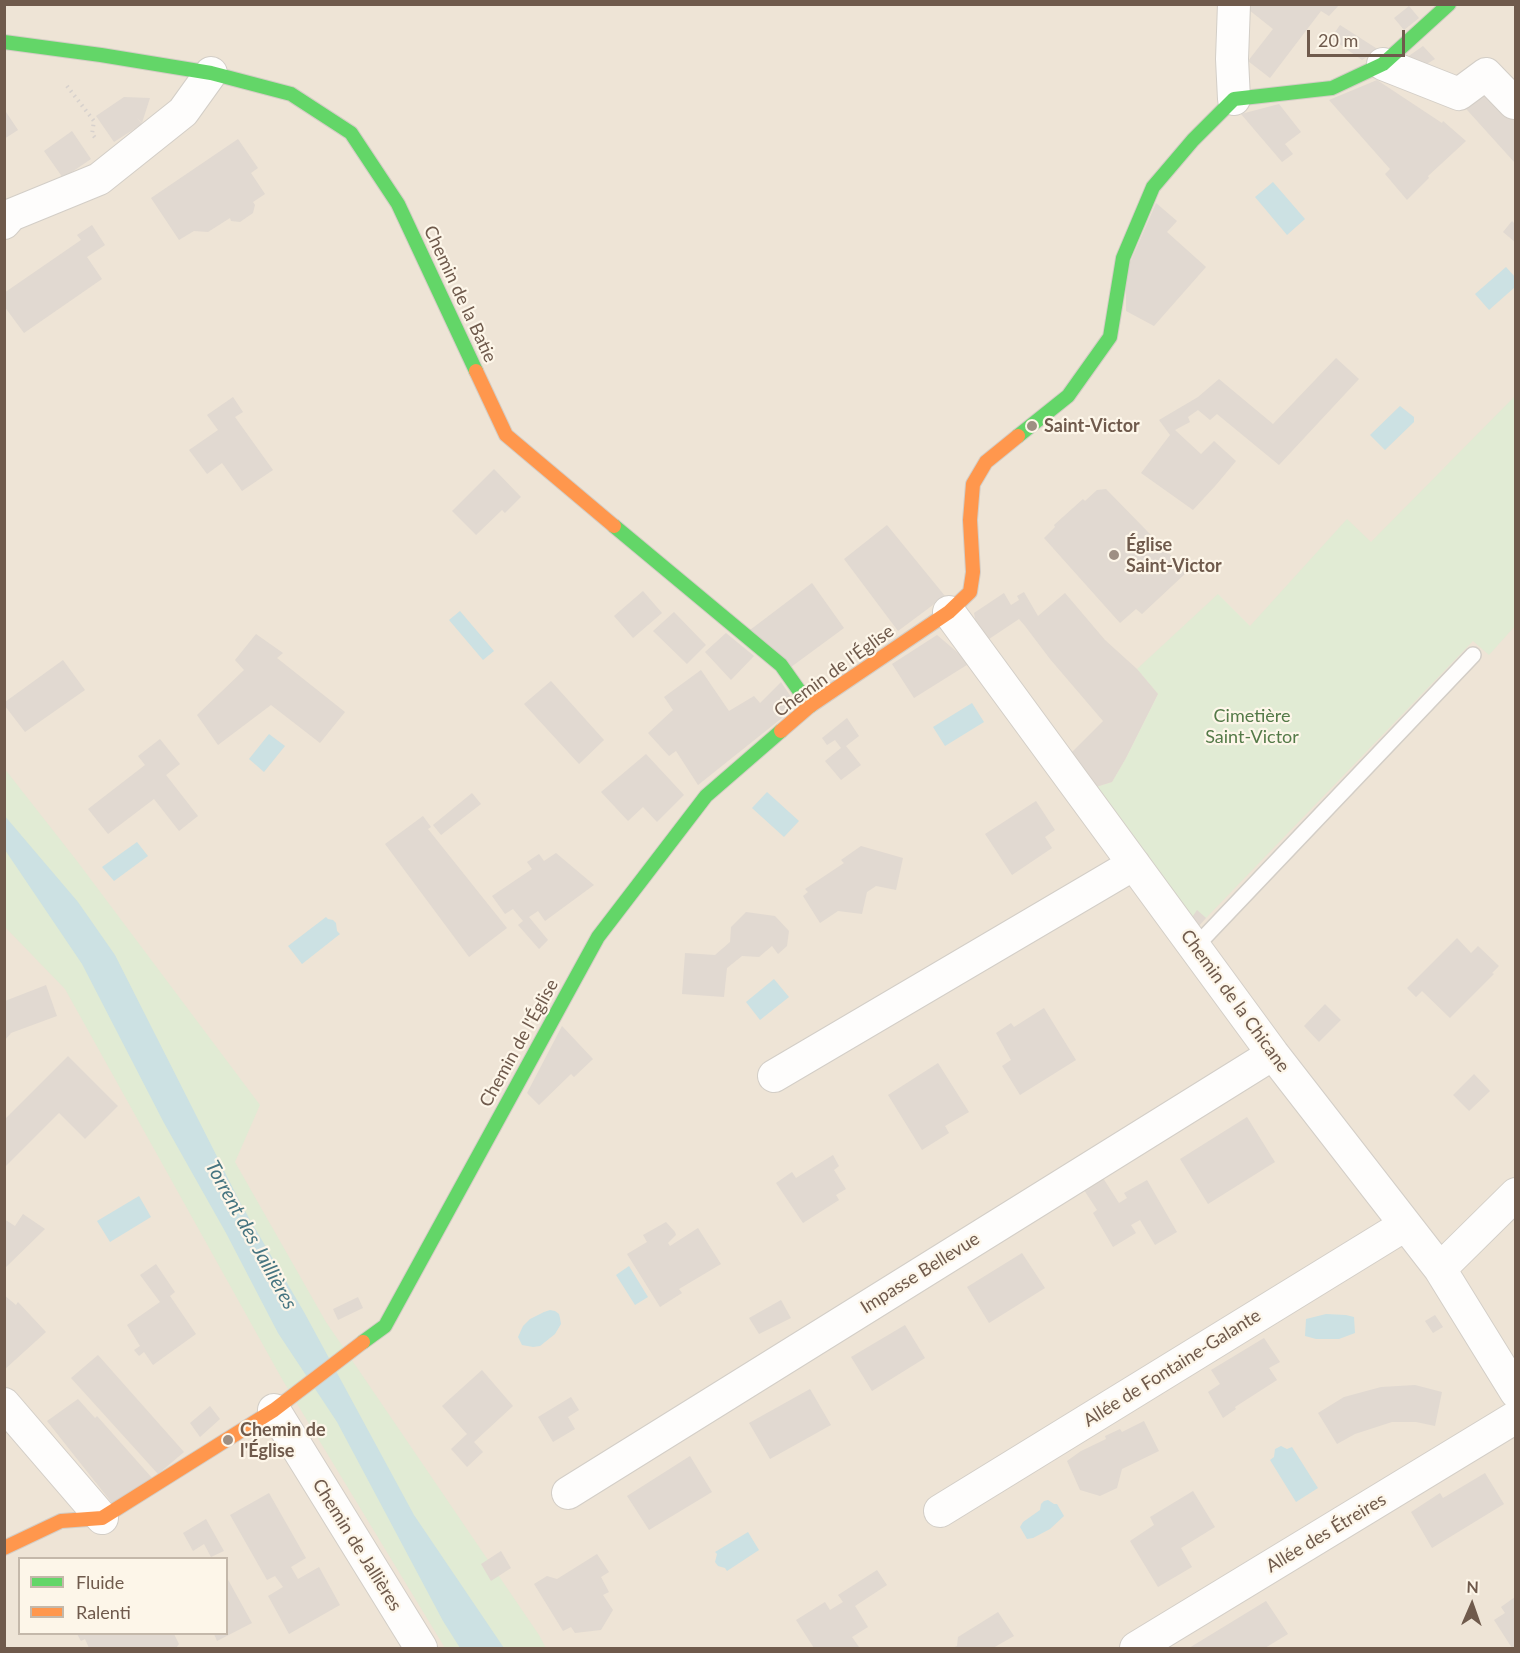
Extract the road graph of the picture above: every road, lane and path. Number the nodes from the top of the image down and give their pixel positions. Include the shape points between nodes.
1 (1234, 4) edge
2 (1449, 4) edge
3 (4, 42) edge
4 (1383, 64) junction
5 (211, 73) junction
6 (67, 86) dead end
7 (1234, 99) junction
8 (1514, 103) edge
9 (94, 121) dead end
10 (7, 217) edge
11 (950, 612) junction
12 (1473, 655) dead end
13 (810, 706) junction
14 (1134, 864) junction
15 (1195, 946) junction
16 (1273, 1054) junction
17 (774, 1076) dead end
18 (1515, 1194) edge
19 (1405, 1225) junction
20 (1440, 1269) junction
21 (1515, 1392) edge
22 (283, 1403) junction
23 (4, 1404) edge
24 (1515, 1417) edge
25 (568, 1493) dead end
26 (940, 1511) dead end
27 (102, 1518) junction
28 (4, 1548) edge
29 (421, 1648) edge
30 (1136, 1648) edge

1 - 7 street
2 - 4 street
3 - 5 street, Chemin de la Batie
4 - 7 street via 1332,88
4 - 8 street via 1459,94 1486,74
5 - 10 street via 183,112 99,179
5 - 13 street, Chemin de la Batie via 291,94 351,133 398,204 506,435 781,665
6 - 9 path
7 - 11 street, Chemin de l'Église via 1192,140 1153,187 1123,258 1110,337 1068,396 986,462 973,484 970,592
11 - 13 street, Chemin de l'Église
11 - 14 street, Chemin de la Chicane
12 - 15 lane
13 - 22 street, Chemin de l'Église via 706,796 598,937 385,1326
14 - 15 street, Chemin de la Chicane
14 - 17 street
15 - 16 street, Chemin de la Chicane
16 - 19 street, Chemin de la Chicane
16 - 25 street, Impasse Bellevue
18 - 20 street
19 - 20 street, Chemin de la Chicane
19 - 26 street, Allée de Fontaine-Galante
20 - 21 street, Chemin de la Chicane
22 - 27 street, Chemin de l'Église
22 - 29 street, Chemin de Jallières
23 - 27 street
24 - 30 street, Allée des Étreires
27 - 28 street, Chemin de l'Église via 61,1521

